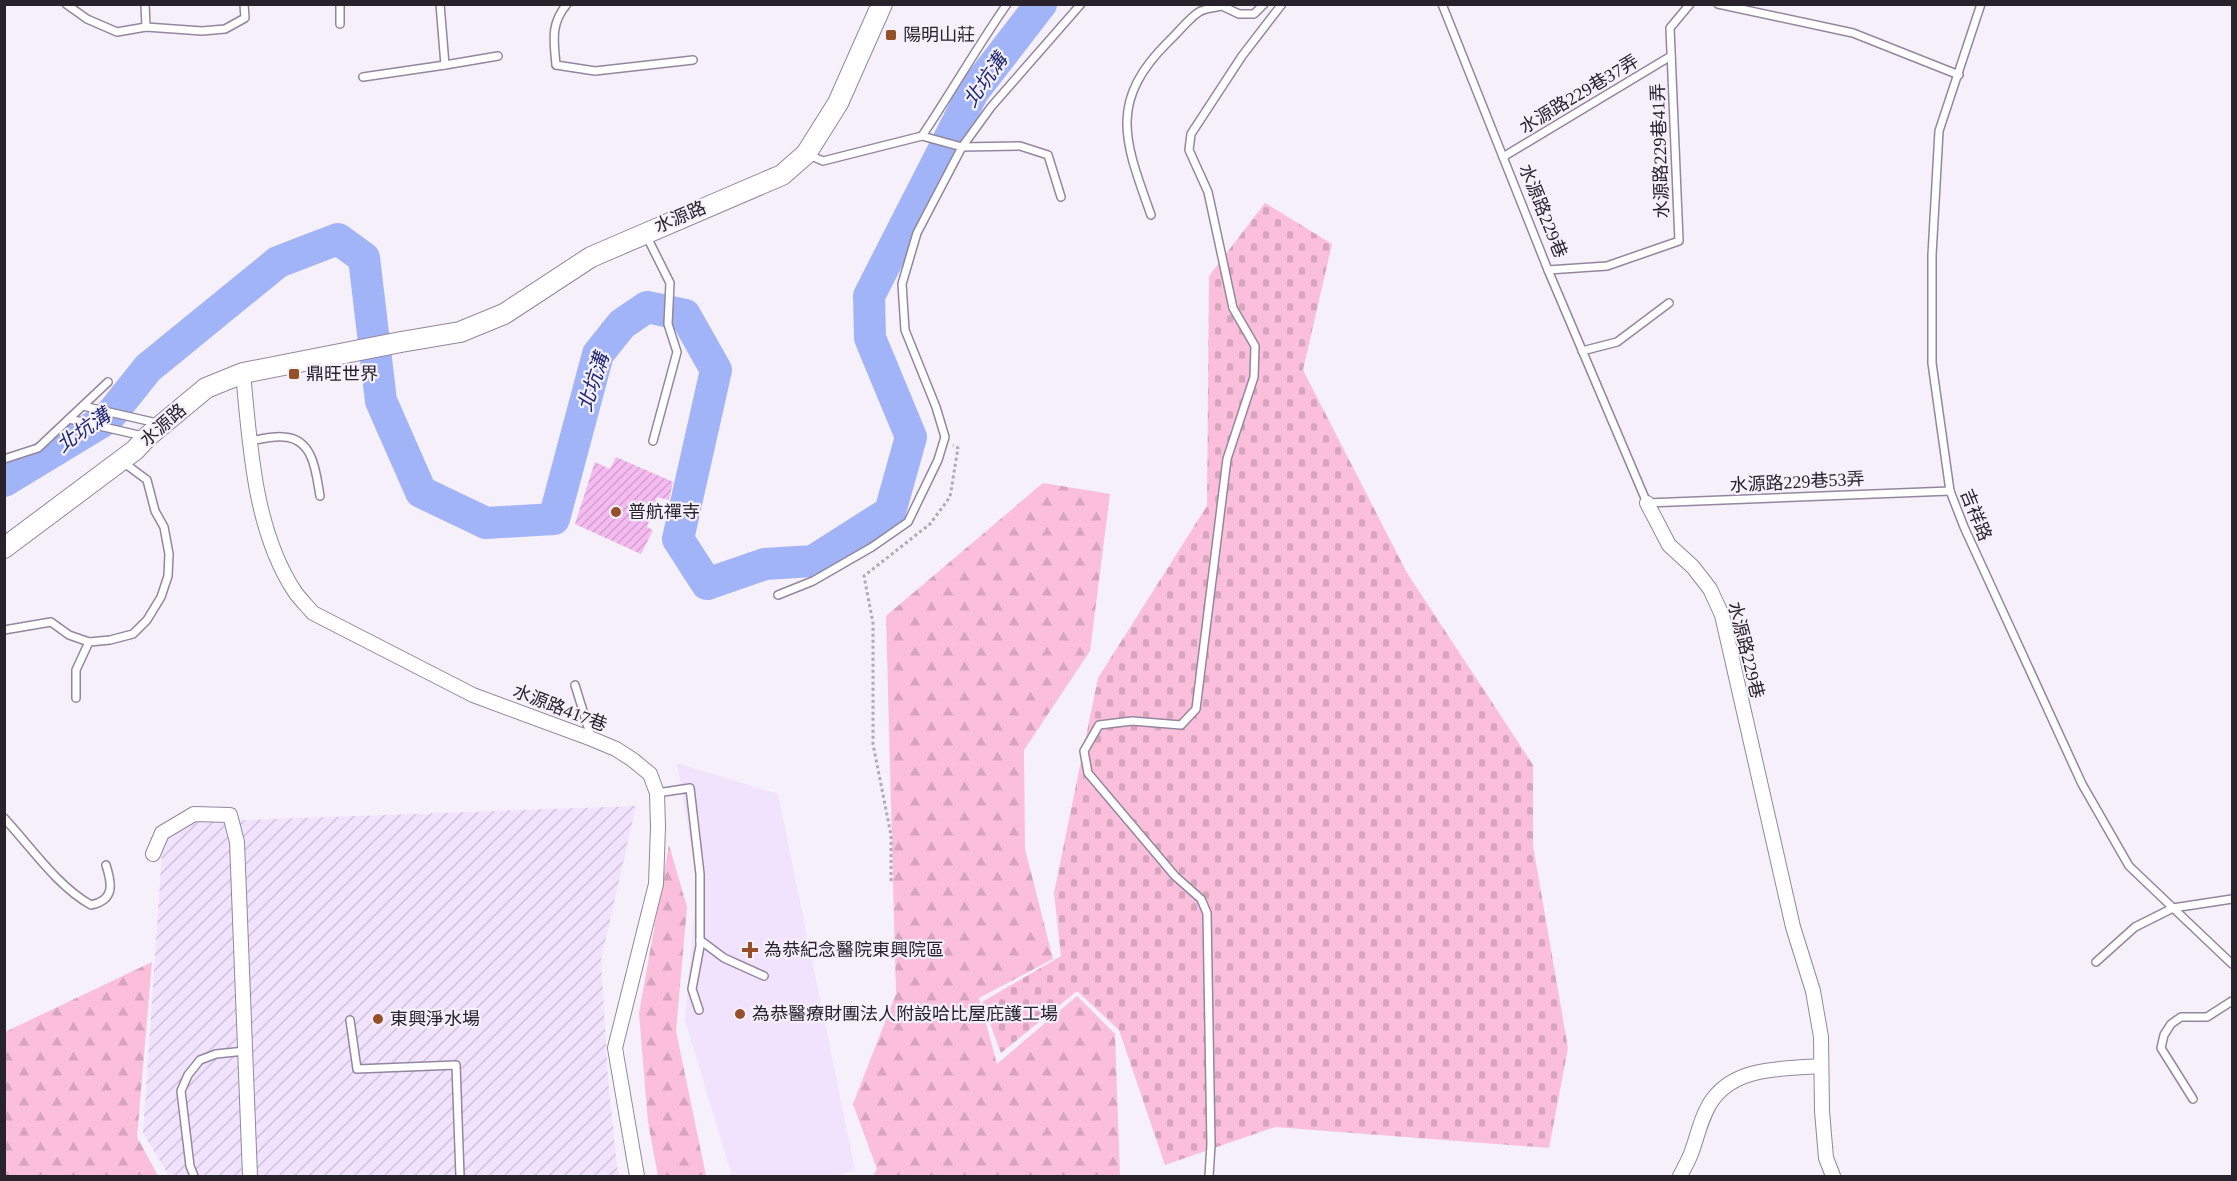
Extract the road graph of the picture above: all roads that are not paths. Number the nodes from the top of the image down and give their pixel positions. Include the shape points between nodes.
1 (66, 4) edge
2 (145, 4) edge
3 (244, 4) edge
4 (340, 4) edge
5 (440, 4) edge
6 (567, 4) edge
7 (882, 4) edge
8 (1008, 4) edge
9 (1081, 4) edge
10 (1264, 4) edge
11 (1282, 4) edge
12 (1442, 4) edge
13 (1690, 4) edge
14 (1718, 4) edge
15 (1981, 4) edge
16 (340, 24) dead end
17 (146, 27) junction
18 (498, 56) dead end
19 (1671, 56) junction
20 (693, 60) dead end
21 (446, 65) junction
22 (1959, 75) junction
23 (363, 77) dead end
24 (922, 136) junction
25 (962, 147) junction
26 (806, 154) junction
27 (1503, 157) junction
28 (1061, 196) dead end
29 (1152, 215) dead end
30 (644, 232) junction
31 (1548, 270) junction
32 (1669, 303) dead end
33 (1582, 351) junction
34 (243, 373) junction
35 (108, 382) dead end
36 (83, 406) junction
37 (69, 419) junction
38 (163, 424) junction
39 (147, 437) junction
40 (250, 441) junction
41 (653, 441) dead end
42 (4, 459) edge
43 (121, 461) junction
44 (1950, 491) junction
45 (320, 496) dead end
46 (1647, 503) junction
47 (4, 548) edge
48 (778, 595) dead end
49 (4, 630) edge
50 (89, 642) junction
51 (575, 686) dead end
52 (76, 698) dead end
53 (592, 738) junction
54 (657, 793) junction
55 (4, 818) edge
56 (153, 854) dead end
57 (106, 865) dead end
58 (2232, 899) edge
59 (2173, 908) junction
60 (700, 940) junction
61 (2096, 962) dead end
62 (2232, 964) edge
63 (764, 976) dead end
64 (2232, 1001) edge
65 (699, 1010) dead end
66 (350, 1020) dead end
67 (245, 1051) junction
68 (1821, 1066) junction
69 (2193, 1099) dead end
70 (194, 1176) edge
71 (250, 1176) edge
72 (460, 1176) edge
73 (637, 1176) edge
74 (1209, 1176) edge
75 (1680, 1176) edge
76 (1833, 1176) edge

1 - 17 lane via 87,20 117,32
2 - 17 lane
3 - 17 lane via 245,18 225,29
4 - 16 lane
5 - 21 lane
6 - 20 lane via 557,15 556,65 596,71
7 - 26 street, 水源路 via 838,103
8 - 24 lane
9 - 25 lane via 991,107
10 - 29 lane via 1254,14 1239,14 1222,6 1200,12 1150,59 1139,76 1127,113 1128,139
11 - 74 lane via 1191,134 1189,150 1208,192 1233,308 1255,346 1254,376 1227,459 1196,709 1181,725 1132,721 1099,725 1084,751 1088,773 1175,876 1201,899 1207,912
12 - 27 lane, 水源路229巷
13 - 19 lane, 水源路229巷41弄 via 1670,28
14 - 22 lane via 1853,33
15 - 22 lane, 吉祥路
18 - 21 lane
19 - 27 lane, 水源路229巷37弄
19 - 31 lane, 水源路229巷41弄 via 1679,241 1607,266
21 - 23 lane
22 - 44 lane, 吉祥路 via 1939,130 1932,255 1932,363
24 - 25 lane
24 - 26 lane via 823,161
25 - 28 lane via 1020,146 1048,155
25 - 48 lane via 917,233 902,284 905,330 945,437 938,460 908,522 872,547
26 - 30 street, 水源路 via 782,175
27 - 31 lane, 水源路229巷
30 - 34 street, 水源路 via 591,257 504,314 460,332
30 - 41 lane via 670,283 668,324 676,352
31 - 33 lane, 水源路229巷
32 - 33 lane via 1617,342
33 - 46 lane, 水源路229巷
34 - 38 street, 水源路 via 206,388
34 - 40 street, 水源路417巷
35 - 36 lane
36 - 37 lane
36 - 38 lane
37 - 39 lane
37 - 42 lane via 38,448
38 - 39 street, 水源路
39 - 43 street, 水源路
40 - 45 lane via 285,437 300,442 314,459
40 - 53 street, 水源路417巷 via 263,517 273,546 295,591 313,613 473,695
43 - 47 street, 水源路
43 - 50 lane via 147,480 155,511 164,527 168,576 161,597 133,634
44 - 46 lane, 水源路229巷53弄
44 - 59 lane, 吉祥路 via 2082,784 2129,866
46 - 68 street, 水源路229巷 via 1669,545 1710,589 1722,615 1793,927 1814,992
49 - 50 lane via 51,622
50 - 52 lane via 76,670
51 - 53 lane
53 - 54 street, 水源路417巷 via 650,774
54 - 60 lane via 690,788 700,874
54 - 73 street, 水源路417巷 via 656,884 615,1048
55 - 57 lane via 58,878 91,905 102,903 110,894
56 - 67 street via 162,833 194,814 230,815 237,842
58 - 59 lane
59 - 61 lane via 2135,927
59 - 62 lane, 吉祥路
60 - 63 lane via 724,958
60 - 65 lane via 692,989
64 - 69 lane via 2207,1017 2181,1017 2164,1035 2161,1048
66 - 72 lane via 357,1069 456,1065
67 - 70 lane via 200,1060 181,1090
67 - 71 street
68 - 75 street via 1747,1074 1725,1086 1712,1100
68 - 76 street, 水源路229巷 via 1826,1158

